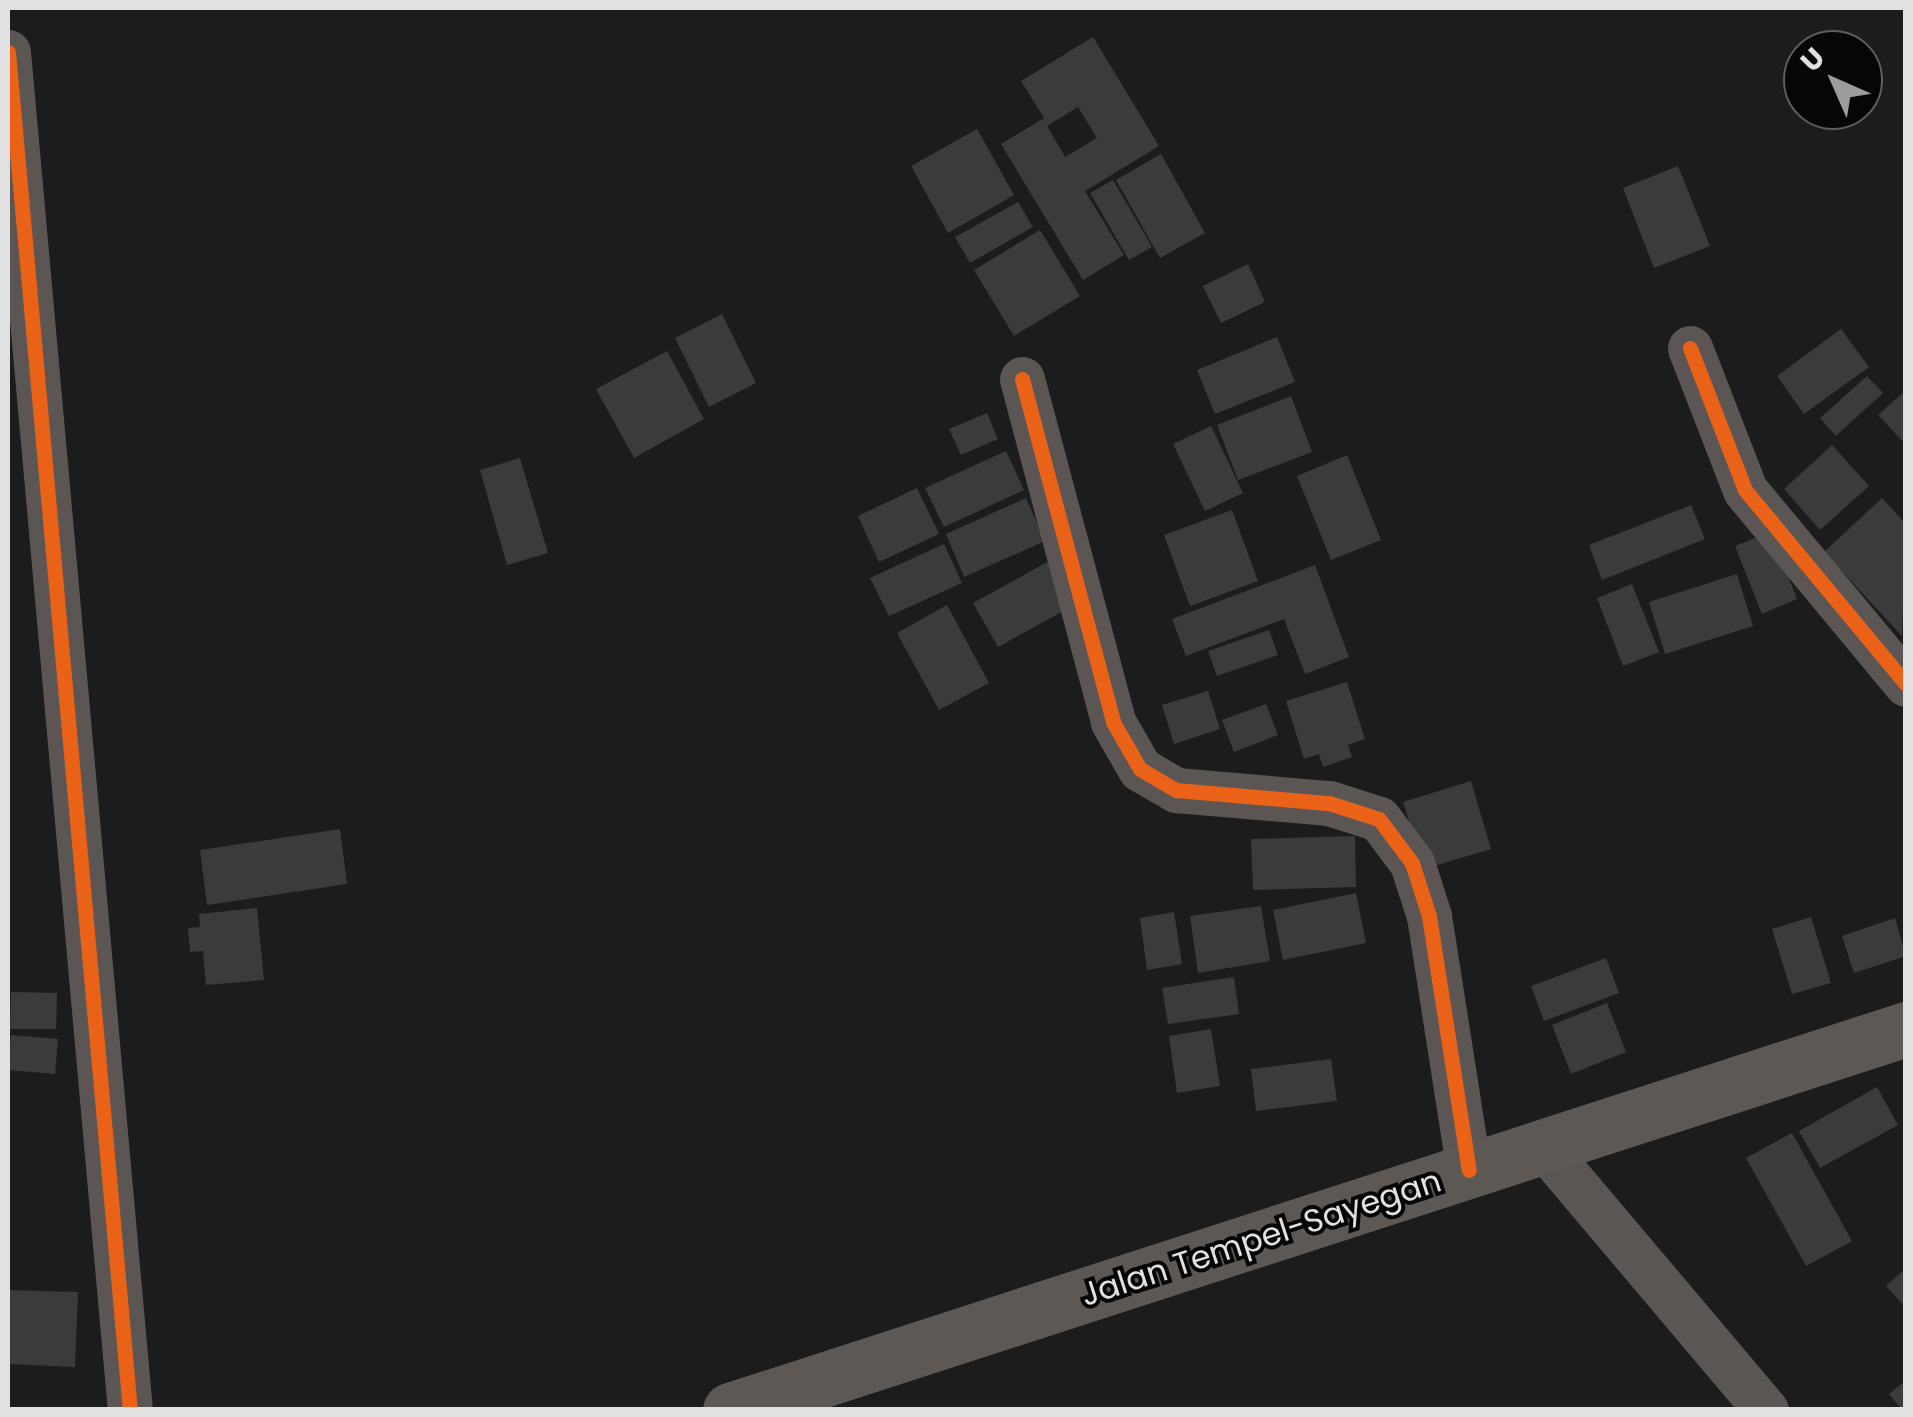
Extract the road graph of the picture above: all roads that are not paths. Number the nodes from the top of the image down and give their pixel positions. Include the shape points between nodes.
1 (8, 52) edge
2 (1690, 348) dead end
3 (1022, 379) dead end
4 (1906, 684) edge
5 (1906, 1030) edge
6 (1547, 1151) junction
7 (1470, 1170) junction
8 (130, 1410) edge
9 (730, 1410) edge
10 (1766, 1410) edge

1 - 8 street
2 - 4 street via 1744,490
3 - 7 street via 1118,738 1140,768 1176,790 1329,803 1379,819 1412,864 1429,916
5 - 6 main road, Jalan Tempel-Sayegan
6 - 7 main road, Jalan Tempel-Sayegan
6 - 10 street
7 - 9 main road, Jalan Tempel-Sayegan

